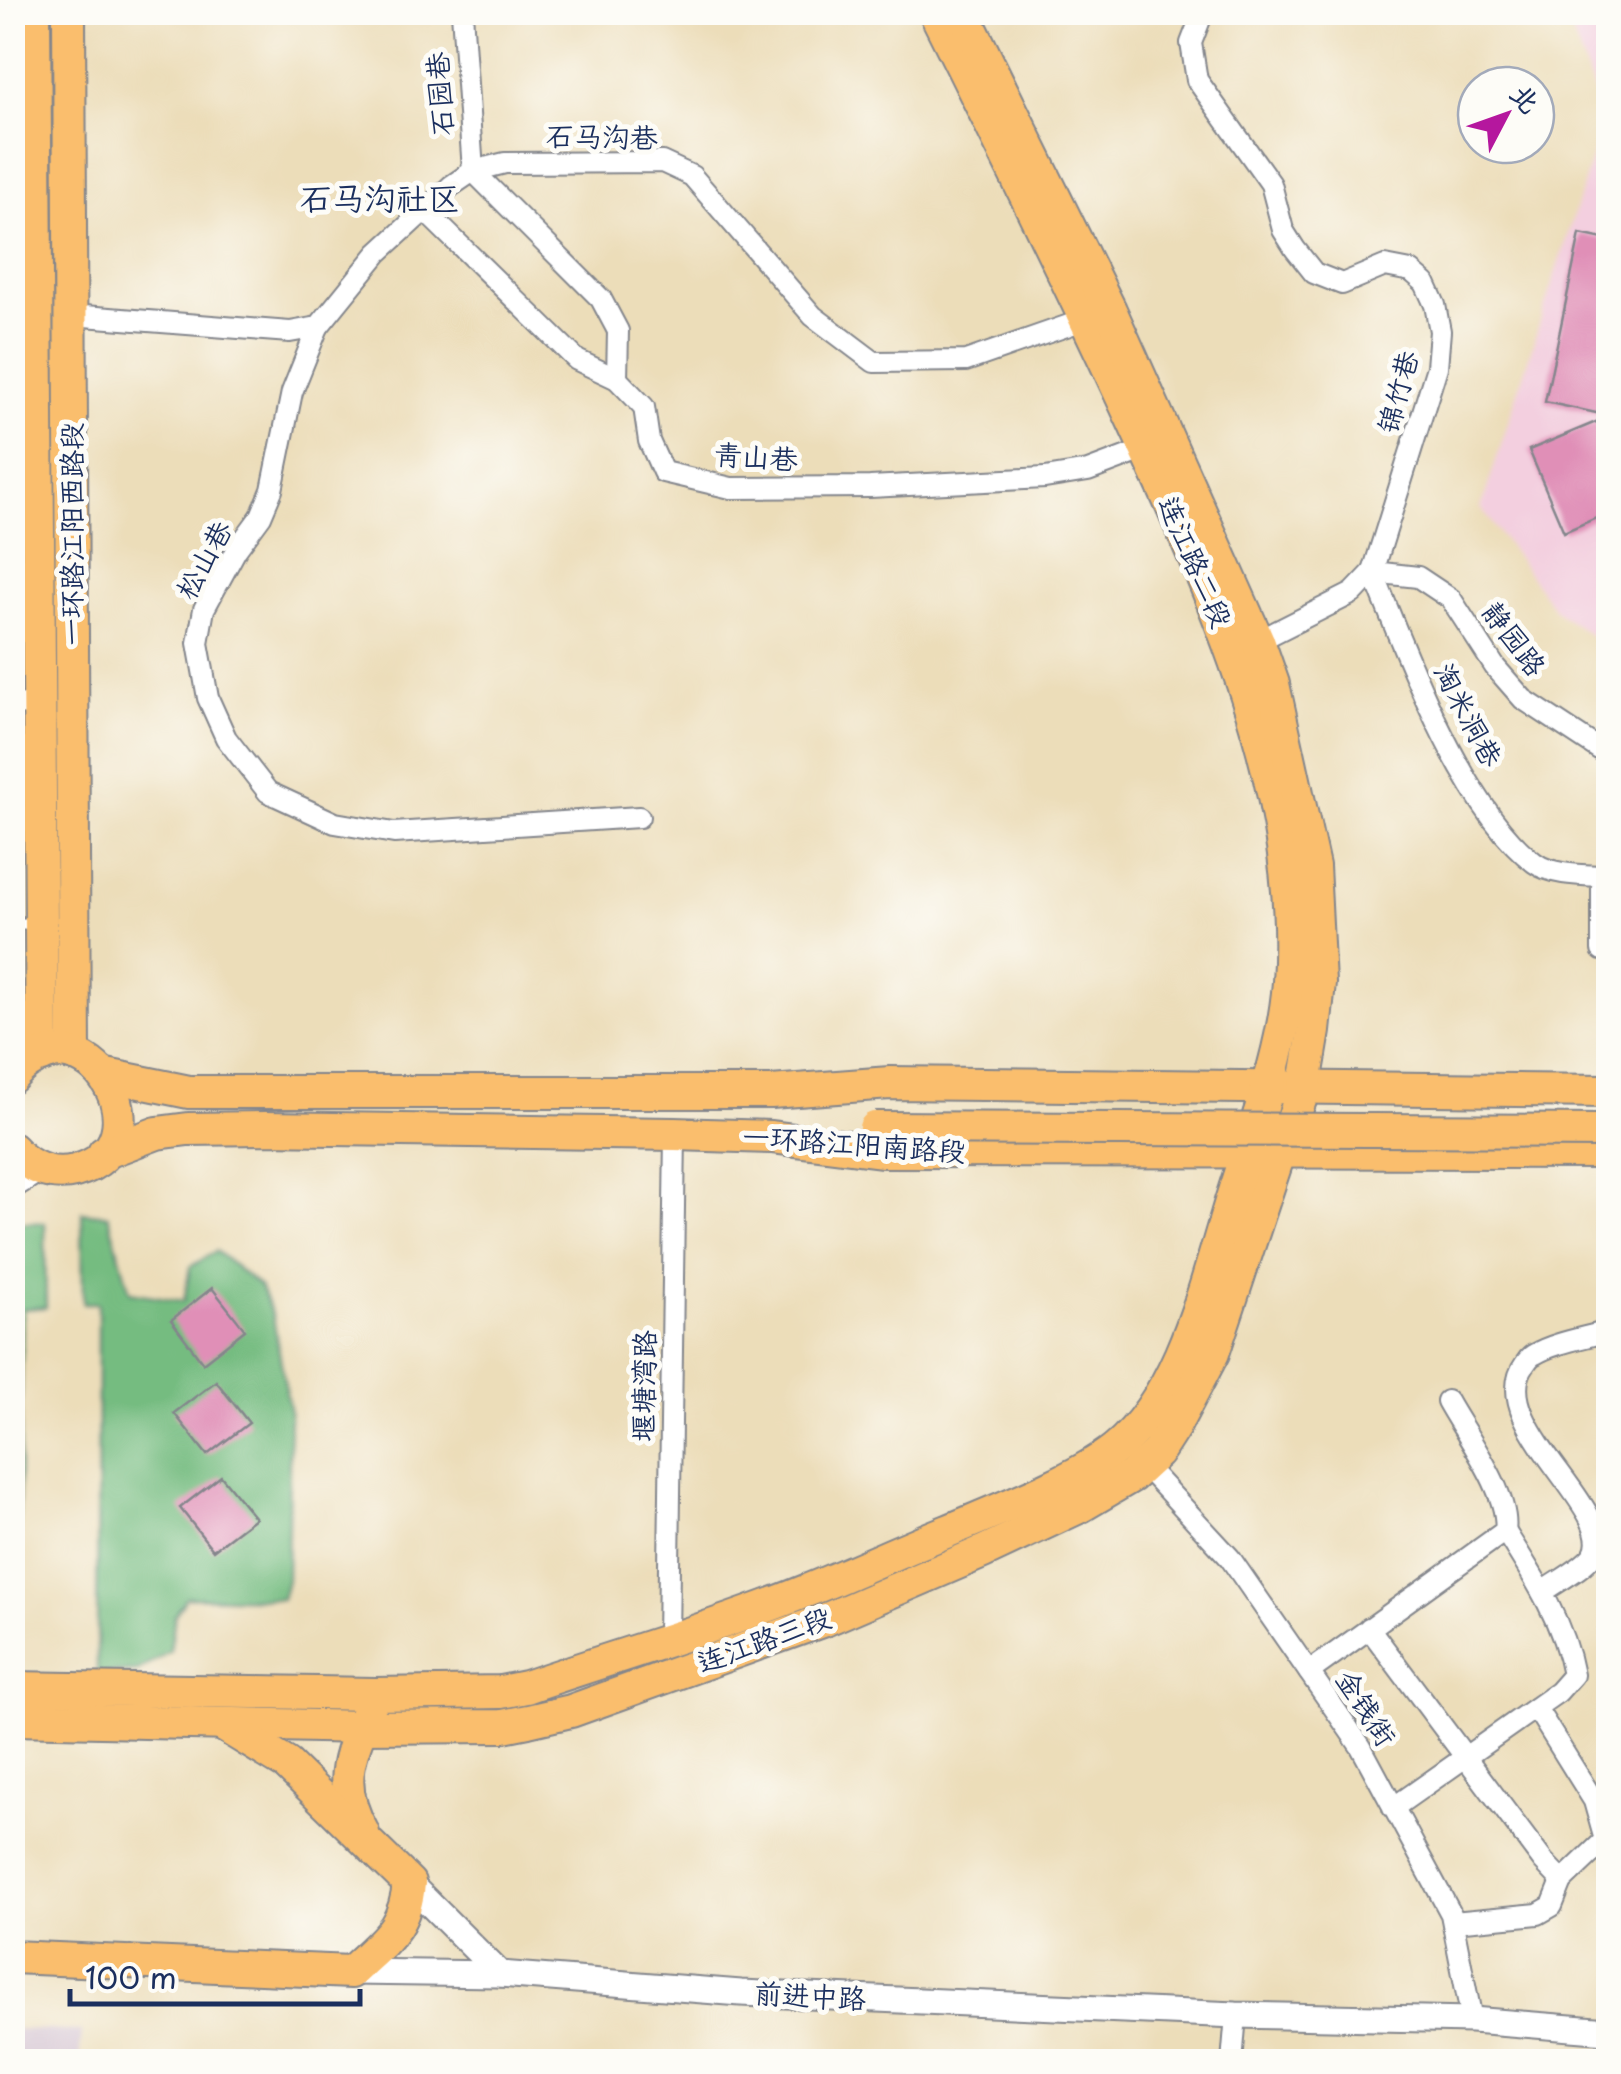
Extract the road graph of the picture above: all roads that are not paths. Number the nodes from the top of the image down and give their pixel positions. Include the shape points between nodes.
1 (34, 12) edge
2 (69, 12) edge
3 (462, 12) edge
4 (934, 12) edge
5 (964, 12) edge
6 (1203, 12) edge
7 (474, 171) junction
8 (424, 210) junction
9 (71, 315) junction
10 (1098, 315) junction
11 (318, 327) junction
12 (616, 379) junction
13 (1146, 449) junction
14 (1373, 572) junction
15 (1258, 641) junction
16 (26, 705) edge
17 (1608, 754) edge
18 (638, 817) dead end
19 (26, 924) edge
20 (1602, 950) dead end
21 (58, 1056) junction
22 (106, 1076) junction
23 (12, 1077) edge
24 (1168, 1087) junction
25 (1267, 1090) junction
26 (1304, 1090) junction
27 (1426, 1091) junction
28 (771, 1092) junction
29 (1608, 1092) edge
30 (1608, 1112) edge
31 (876, 1118) junction
32 (1608, 1131) edge
33 (675, 1134) junction
34 (771, 1138) junction
35 (1245, 1150) junction
36 (1430, 1150) junction
37 (1280, 1151) junction
38 (1176, 1152) junction
39 (1608, 1152) edge
40 (104, 1153) junction
41 (18, 1162) edge
42 (1608, 1330) edge
43 (1447, 1402) dead end
44 (1144, 1464) junction
45 (1505, 1531) junction
46 (1544, 1592) junction
47 (1369, 1628) junction
48 (668, 1639) junction
49 (1309, 1672) junction
50 (12, 1688) edge
51 (375, 1694) junction
52 (1536, 1708) junction
53 (12, 1719) edge
54 (220, 1724) junction
55 (362, 1727) junction
56 (1465, 1758) junction
57 (1394, 1808) junction
58 (1607, 1839) edge
59 (368, 1841) junction
60 (1562, 1881) junction
61 (409, 1883) junction
62 (1453, 1922) junction
63 (12, 1957) edge
64 (352, 1972) junction
65 (500, 1974) junction
66 (1236, 2014) junction
67 (1472, 2020) junction
68 (1608, 2030) edge
69 (1232, 2062) edge

1 - 16 main road, 一环路江阳西路段
2 - 9 main road, 一环路江阳西路段
3 - 7 street, 石园巷
4 - 10 main road, 连江路二段
5 - 10 main road, 连江路二段
6 - 14 street, 锦竹巷 via 1191,42 1198,80 1272,184 1295,250 1314,273 1342,284 1385,266 1411,270 1435,305 1438,367
7 - 8 street, 石马沟巷
7 - 10 street, 石马沟巷 via 505,164 662,162 692,176 813,316 874,362 966,361
7 - 12 street via 601,299 618,331
8 - 11 street, 石马沟巷 via 378,253
8 - 12 street, 青山巷 via 578,360
9 - 11 street via 290,332
9 - 21 main road, 一环路江阳西路段
10 - 13 main road, 连江路二段
10 - 15 main road, 连江路二段
11 - 18 street, 松山巷 via 292,392 272,490 204,609 198,643 208,698 226,738 268,792 335,824 394,833
12 - 13 street, 青山巷 via 644,407 649,441 664,472 731,488 1045,478 1088,471
13 - 25 main road, 连江路二段 via 1234,651 1287,873 1289,983
14 - 15 street via 1353,593
14 - 17 street, 静园路 via 1418,578 1451,599 1524,699
14 - 20 street, 淘米洞巷 via 1406,657 1500,830 1538,866 1602,876
15 - 26 main road, 连江路二段 via 1312,866 1320,983
16 - 19 main road, 一环路江阳西路段
19 - 21 main road, 一环路江阳西路段
21 - 22 main road via 92,1062
21 - 23 main road via 27,1063
22 - 28 main road, 一环路江阳南路段 via 189,1092
22 - 40 main road via 119,1123
24 - 25 main road, 一环路江阳南路段
24 - 28 main road, 一环路江阳南路段 via 890,1083
24 - 38 main road via 1182,1096 1192,1122
25 - 26 main road, 一环路江阳南路段
25 - 35 main road, 连江路二段
26 - 27 main road, 一环路江阳南路段
26 - 37 main road, 连江路二段
27 - 29 main road, 一环路江阳南路段
27 - 36 main road via 1404,1116 1410,1138
28 - 31 main road
30 - 31 main road
31 - 32 main road, bridge
31 - 34 main road
33 - 34 main road, 一环路江阳南路段
33 - 40 main road, 一环路江阳南路段 via 188,1129
33 - 48 street, 堰塘湾路
34 - 38 main road, 一环路江阳南路段 via 882,1151
35 - 37 main road, 一环路江阳南路段
35 - 38 main road, 一环路江阳南路段
35 - 48 main road, 连江路三段 via 1186,1340 1136,1430 1110,1453 805,1592
36 - 37 main road, 一环路江阳南路段
36 - 39 main road, 一环路江阳南路段
37 - 44 main road, 连江路三段 via 1206,1369 1176,1425
40 - 41 main road, 一环路江阳南路段 via 81,1169 54,1172
42 - 46 street via 1532,1354 1518,1373 1516,1398 1524,1418 1593,1521 1598,1542 1593,1555
43 - 45 street via 1500,1496
44 - 49 street, 金钱街 via 1230,1558
44 - 55 main road, 连江路三段 via 1081,1506 827,1619 571,1711 503,1726
45 - 46 street
45 - 47 street
46 - 52 street via 1573,1675
47 - 49 street
47 - 56 street
48 - 51 main road, 连江路三段 via 514,1689
49 - 57 street, 金钱街
50 - 51 main road, 连江路三段
51 - 55 main road
52 - 56 street
52 - 58 street via 1594,1800
53 - 54 main road, 连江路三段
54 - 55 main road, 连江路三段
54 - 59 main road via 287,1764
55 - 59 main road via 346,1767 355,1818
56 - 57 street
56 - 60 street
57 - 62 street, 金钱街
58 - 60 street
59 - 61 main road
60 - 62 street via 1552,1906 1538,1914
61 - 64 main road via 401,1921
61 - 65 street
62 - 67 street, 金钱街
63 - 64 main road, 前进中路
64 - 65 street, 前进中路
65 - 66 street, 前进中路
66 - 67 street, 前进中路
66 - 69 street
67 - 68 street, 前进中路

